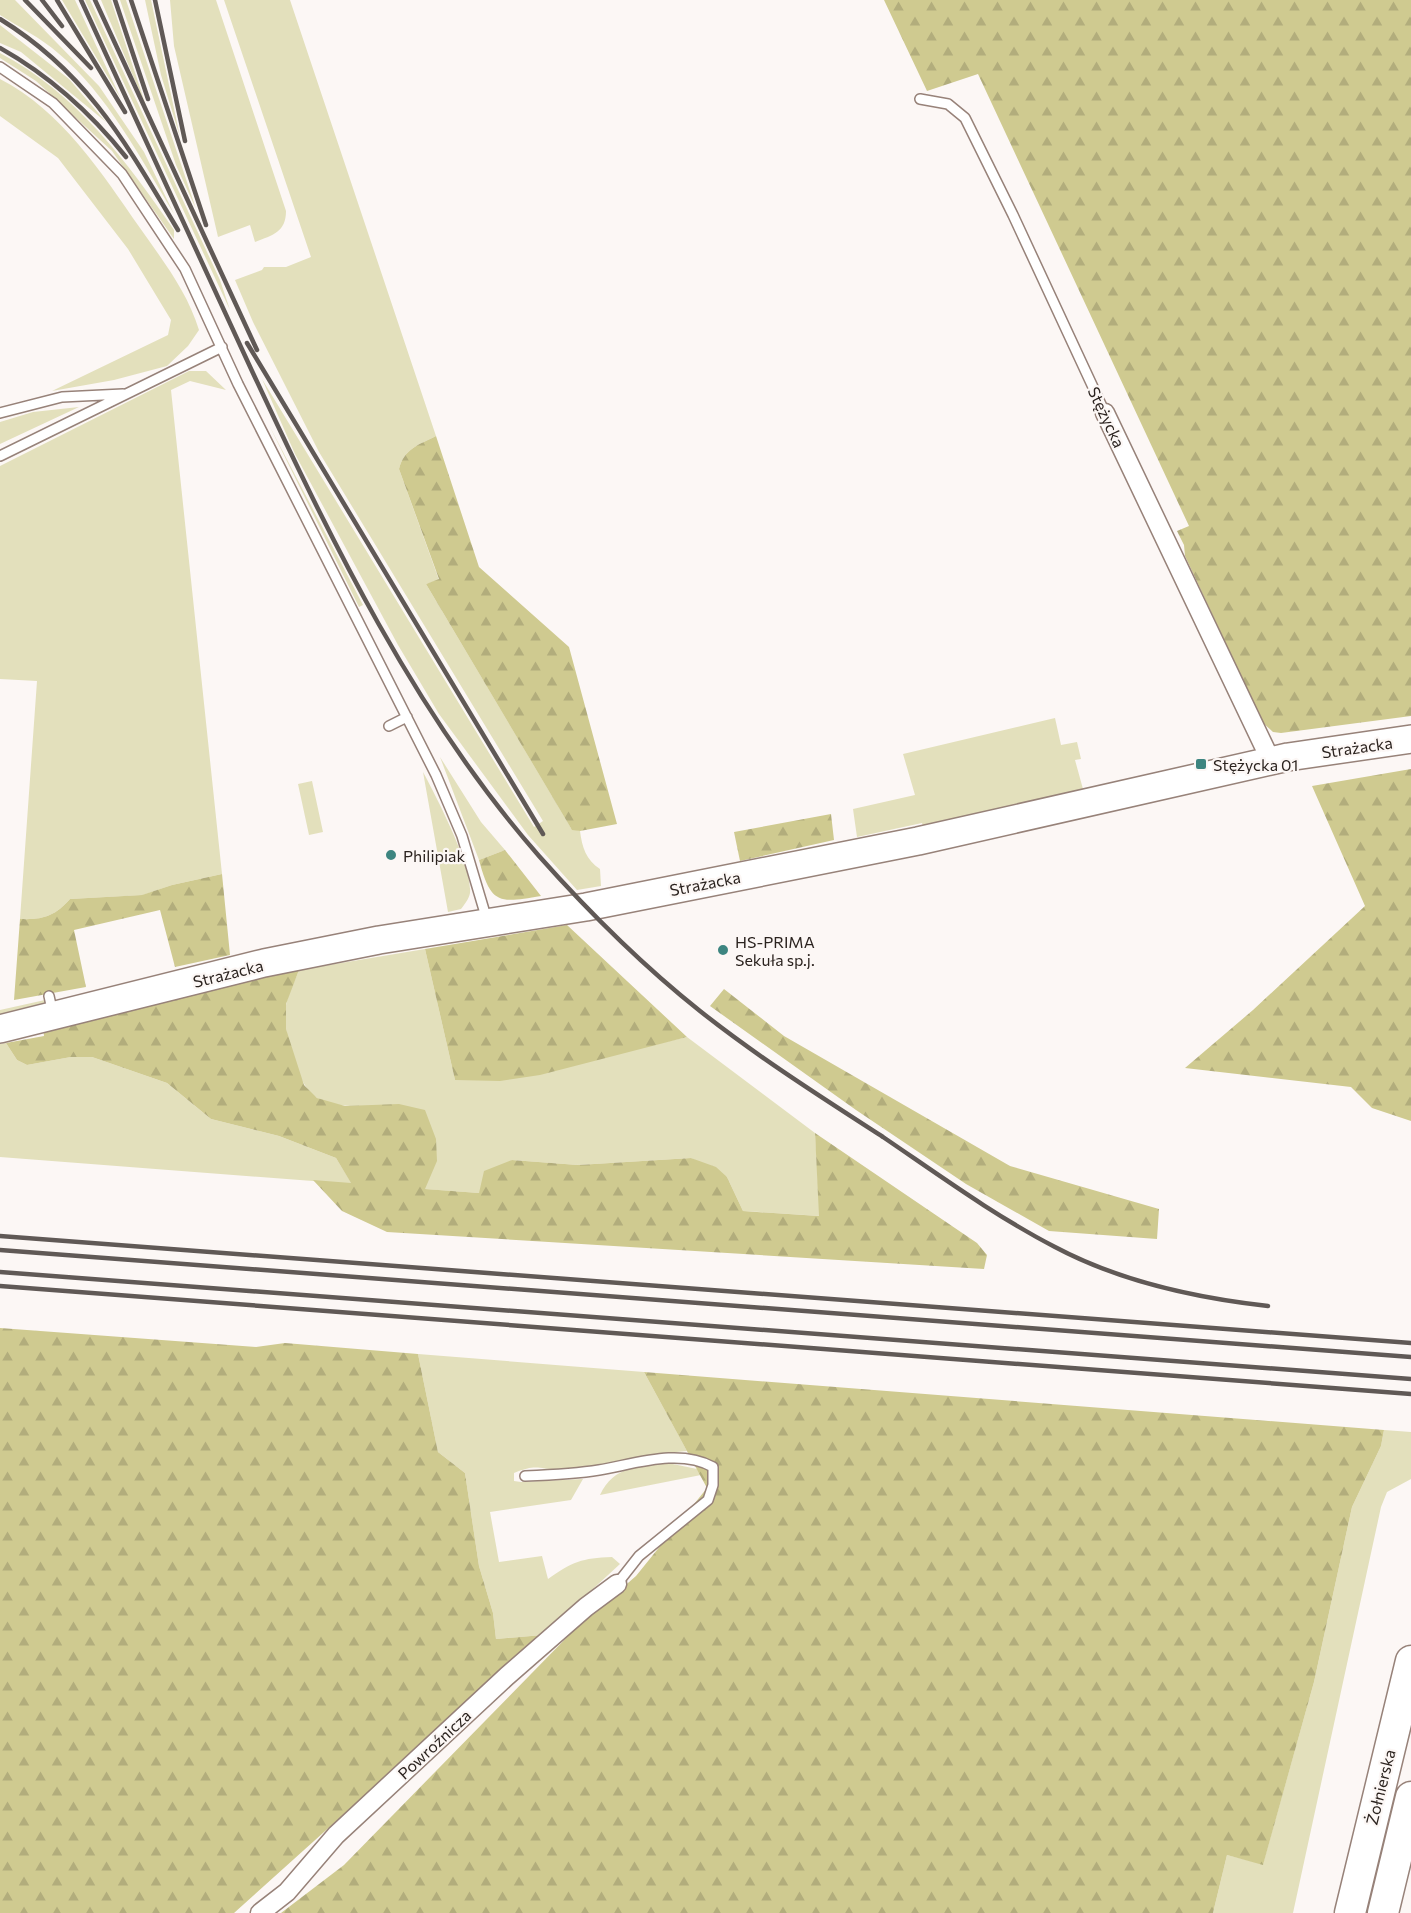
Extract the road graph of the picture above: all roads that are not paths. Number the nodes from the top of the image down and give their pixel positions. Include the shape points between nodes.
1 (0, 67) edge
2 (920, 99) dead end
3 (222, 347) junction
4 (128, 393) junction
5 (0, 413) edge
6 (1105, 413) joint
7 (0, 456) edge
8 (407, 717) junction
9 (388, 726) dead end
10 (1411, 739) edge
11 (1271, 761) junction
12 (488, 921) junction
13 (0, 1029) edge
14 (525, 1476) dead end
15 (616, 1584) joint
16 (1411, 1661) edge
17 (1411, 1797) edge
18 (260, 1913) edge
19 (1350, 1913) edge
20 (1383, 1913) edge

1 - 3 lane via 53,103 122,174 185,269
2 - 6 lane, Stężycka via 948,104 964,118
3 - 4 lane
3 - 8 lane
4 - 5 lane via 62,397
4 - 7 lane
6 - 11 street, Stężycka
8 - 9 lane
8 - 12 lane via 462,836
10 - 11 main road, Strażacka
11 - 12 main road, Strażacka via 918,841 586,906
12 - 13 main road, Strażacka via 51,1006
14 - 15 lane via 568,1474 664,1459 698,1459 712,1467 713,1485 708,1500 639,1556
15 - 18 street, Powroźnicza via 507,1676 336,1835 287,1892
16 - 19 main road, Żołnierska
17 - 20 main road, Żołnierska

